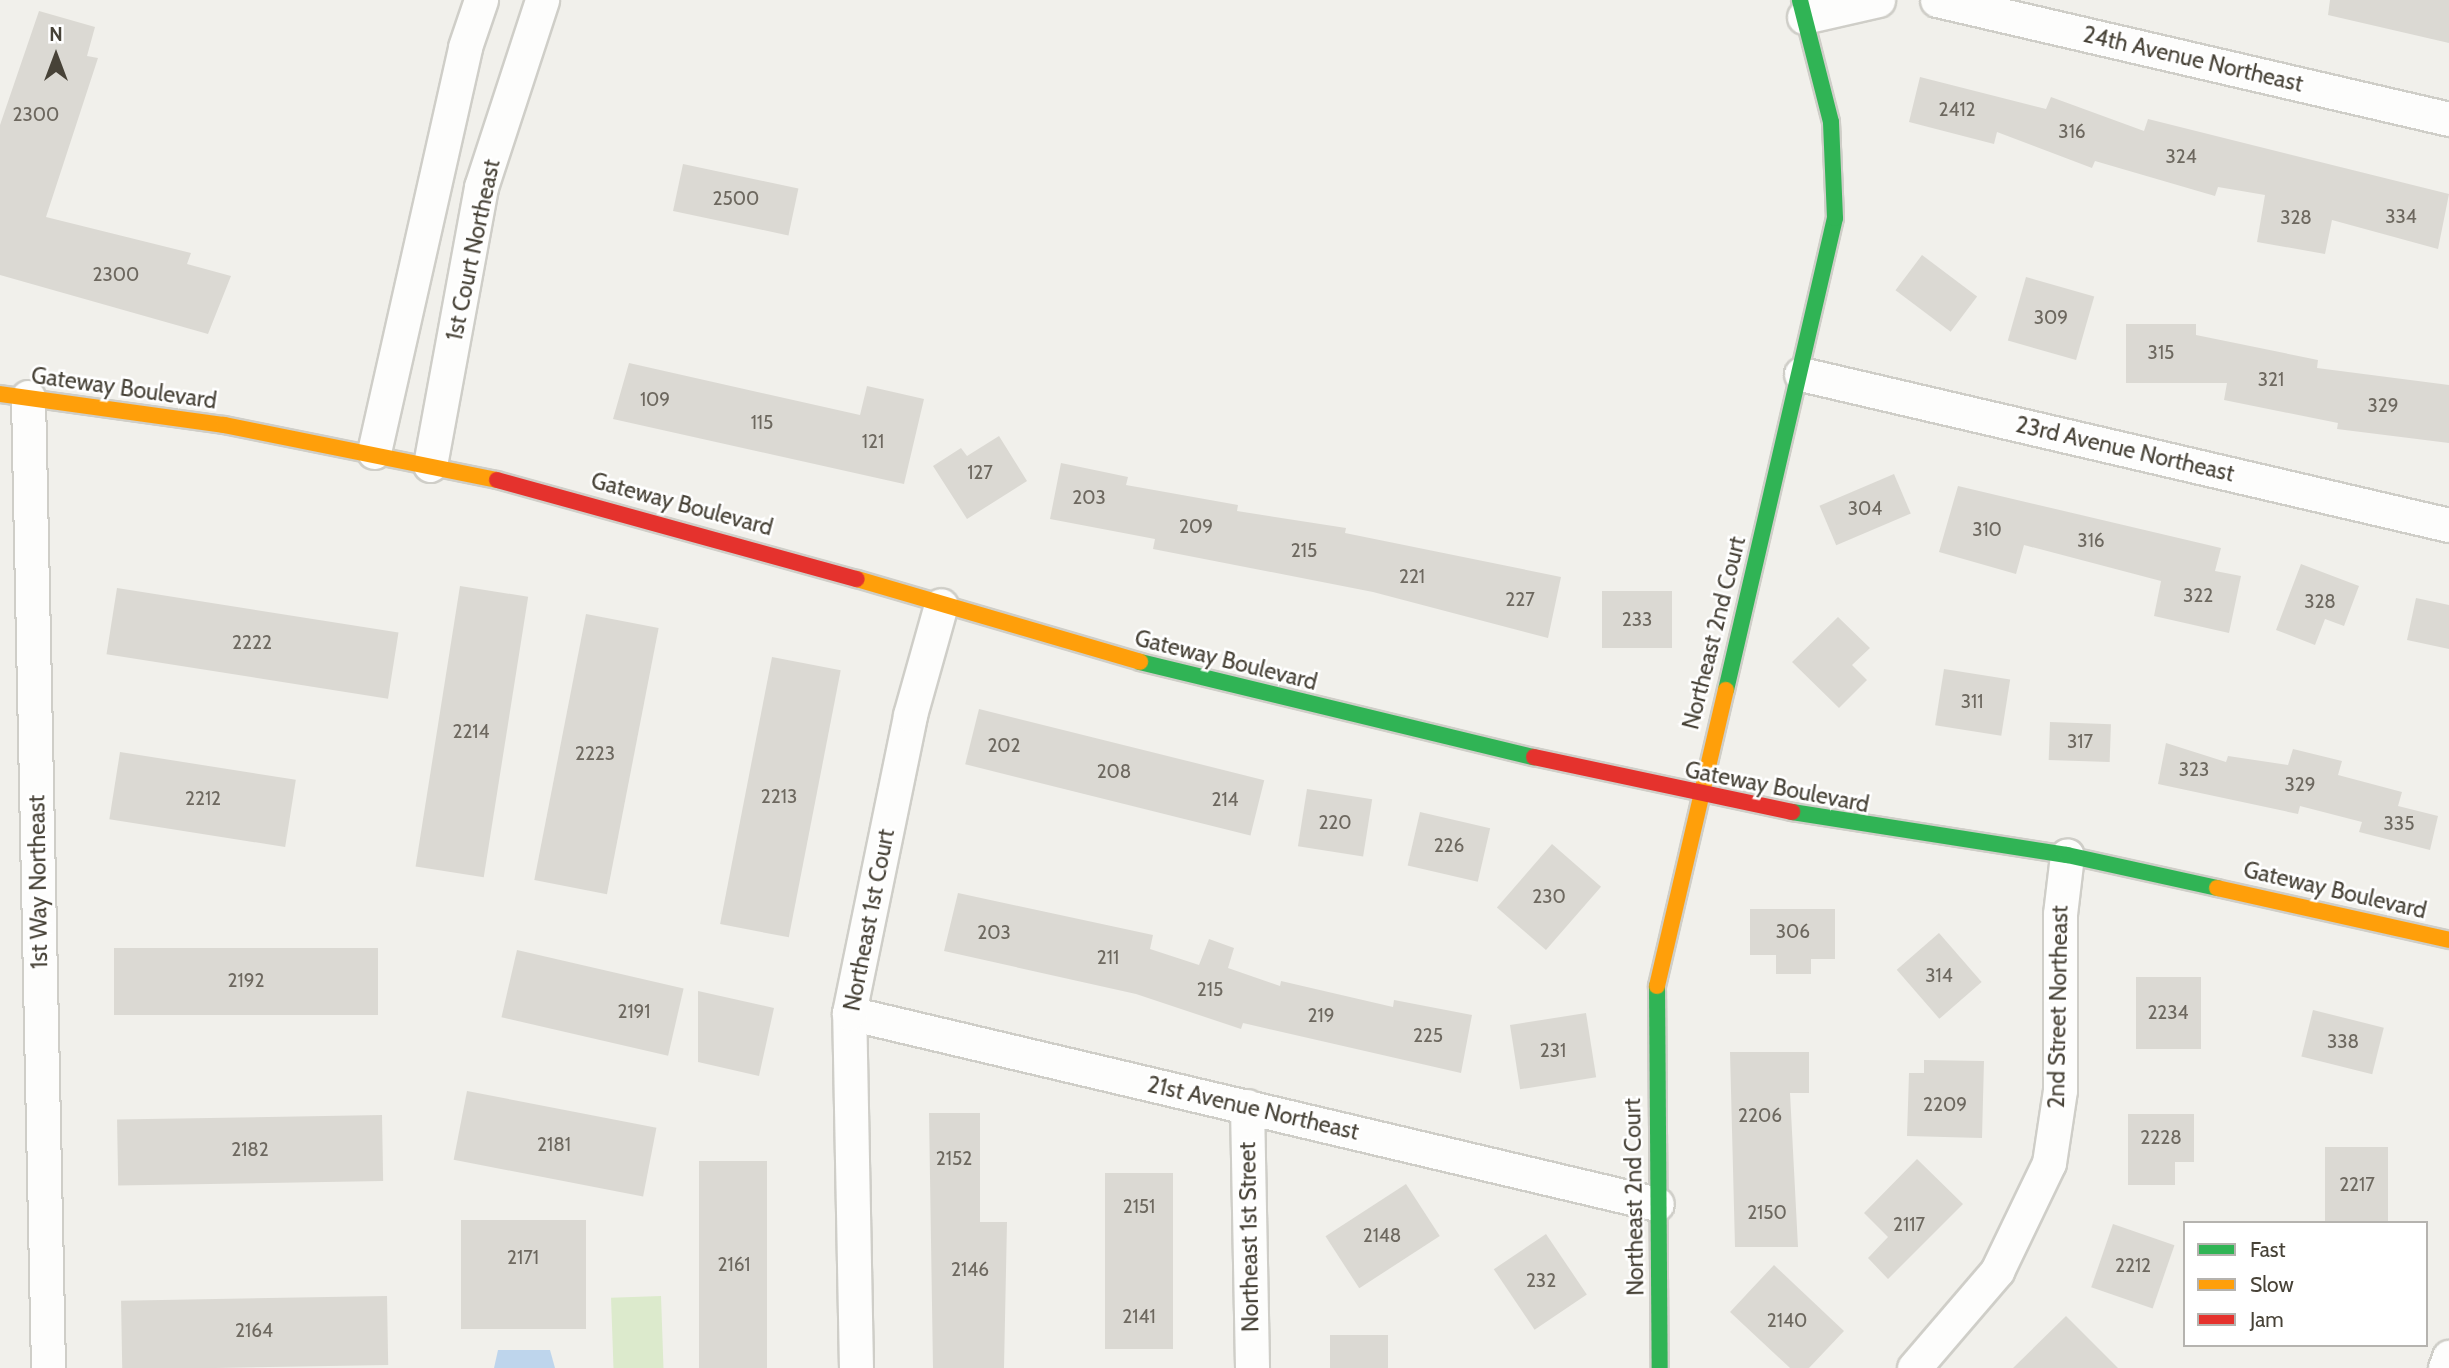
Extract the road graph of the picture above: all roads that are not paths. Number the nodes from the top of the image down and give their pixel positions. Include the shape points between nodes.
1 (481, 0) edge
2 (542, 0) edge
3 (1878, 0) edge
4 (1937, 0) edge
5 (1802, 8) edge
6 (2449, 119) edge
7 (1801, 374) junction
8 (14, 395) edge
9 (374, 452) junction
10 (430, 464) junction
11 (2449, 525) edge
12 (941, 605) junction
13 (1699, 797) junction
14 (2067, 855) junction
15 (2449, 940) edge
16 (849, 1013) junction
17 (1247, 1106) junction
18 (1657, 1204) junction
19 (2449, 1357) edge
20 (48, 1368) edge
21 (856, 1368) edge
22 (1252, 1368) edge
23 (1660, 1368) edge
24 (1914, 1368) edge
25 (2445, 1368) edge

1 - 9 street via 465,47
2 - 10 street, 1st Court Northeast via 481,187
3 - 5 street
4 - 6 street, 24th Avenue Northeast
5 - 7 main road, Northeast 2nd Court via 1837,163 1835,218
7 - 11 street, 23rd Avenue Northeast
7 - 13 main road, Northeast 2nd Court
8 - 9 main road, Gateway Boulevard
8 - 20 street, 1st Way Northeast
9 - 10 main road, Gateway Boulevard
10 - 12 main road, Gateway Boulevard via 664,521
12 - 13 main road, Gateway Boulevard via 1088,650
12 - 16 street, Northeast 1st Court via 907,727
13 - 14 main road, Gateway Boulevard
13 - 18 main road, Northeast 2nd Court via 1654,999
14 - 15 main road, Gateway Boulevard
14 - 24 street, 2nd Street Northeast via 2060,914 2060,1090 2049,1163 1997,1271
16 - 17 street, 21st Avenue Northeast
16 - 21 street, Northeast 1st Court
17 - 18 street, 21st Avenue Northeast
17 - 22 street, Northeast 1st Street
18 - 23 main road, Northeast 2nd Court
19 - 25 street

